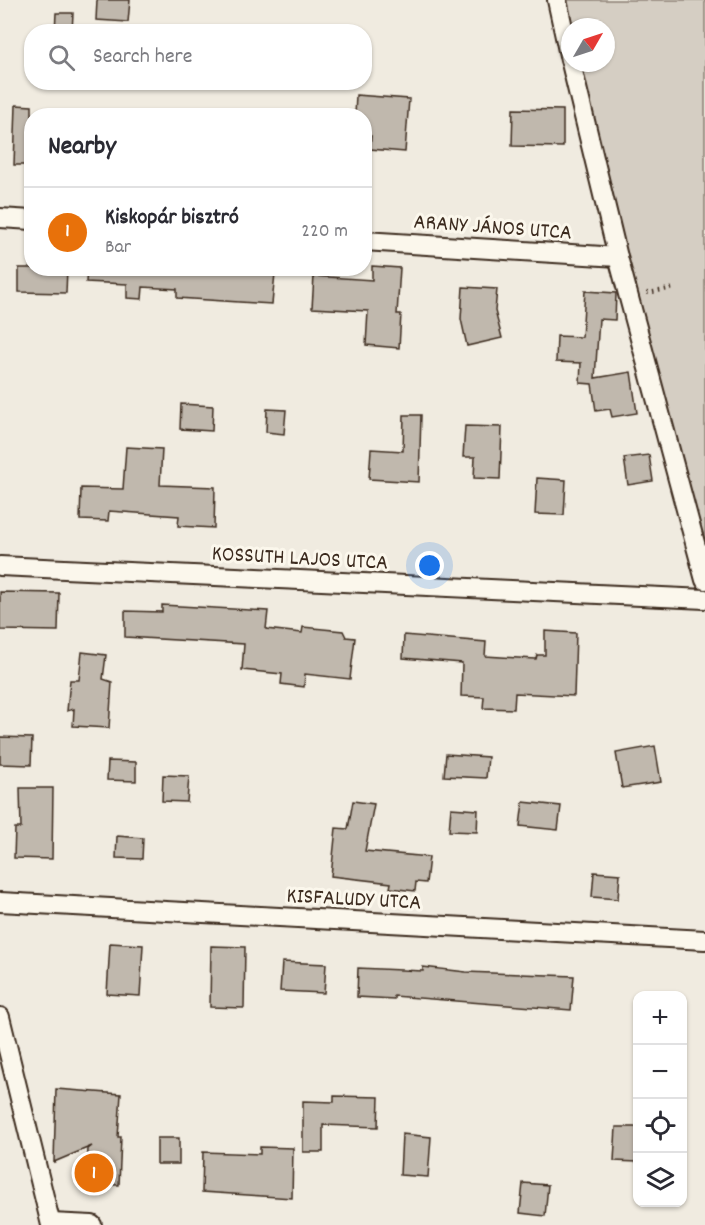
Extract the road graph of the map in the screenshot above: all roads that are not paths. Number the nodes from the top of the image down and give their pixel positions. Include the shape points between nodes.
1 (557, 0) edge
2 (561, 19) edge
3 (572, 72) edge
4 (0, 218) edge
5 (24, 220) edge
6 (372, 242) edge
7 (618, 257) junction
8 (0, 566) edge
9 (705, 580) edge
10 (705, 599) edge
11 (0, 902) edge
12 (705, 940) edge
13 (0, 1017) edge
14 (51, 1224) edge
15 (92, 1225) edge

1 - 2 street
3 - 7 street
4 - 5 street
6 - 7 street, ARANY JÁNOS UTCA
7 - 9 street
8 - 10 street, KOSSUTH LAJOS UTCA
11 - 12 street, KISFALUDY UTCA
13 - 14 street
14 - 15 street

